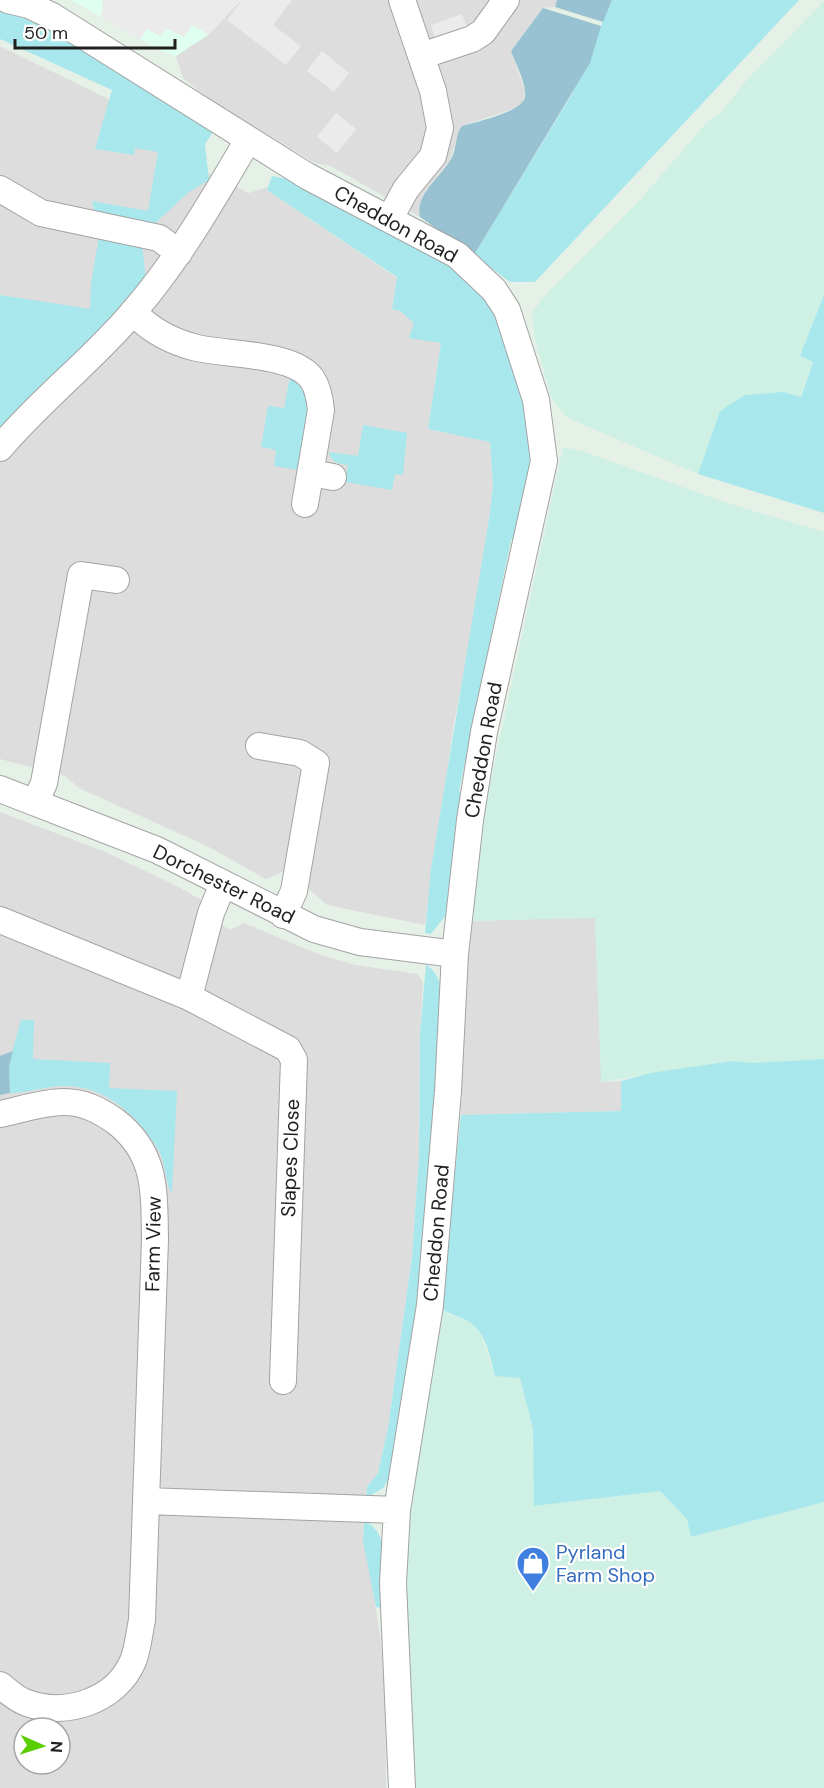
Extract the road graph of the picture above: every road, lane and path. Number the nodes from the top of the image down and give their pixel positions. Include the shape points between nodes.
1 (8, 0) edge
2 (402, 0) edge
3 (506, 0) edge
4 (421, 56) junction
5 (248, 140) junction
6 (0, 189) edge
7 (390, 218) junction
8 (179, 253) junction
9 (134, 312) junction
10 (0, 448) edge
11 (305, 504) dead end
12 (116, 580) dead end
13 (259, 746) dead end
14 (0, 789) edge
15 (36, 801) junction
16 (224, 884) junction
17 (283, 915) junction
18 (0, 920) edge
19 (455, 954) junction
20 (189, 997) junction
21 (0, 1114) edge
22 (283, 1381) dead end
23 (146, 1501) junction
24 (397, 1510) junction
25 (0, 1685) edge
26 (402, 1788) edge

1 - 5 street, Cheddon Road via 52,16
2 - 4 street
3 - 4 street via 483,32
4 - 7 street via 439,112 437,145
5 - 7 street, Cheddon Road via 307,176
5 - 8 street
6 - 8 street via 41,213 159,238
7 - 19 street, Cheddon Road via 457,255 494,290 518,340 533,390 544,461 484,732
8 - 9 street
9 - 10 street
9 - 11 street via 145,325 196,348 283,361 312,378 321,410 322,475
12 - 15 street via 72,573 44,783
13 - 17 street via 300,753 316,763 294,891
14 - 15 street, Dorchester Road
15 - 16 street, Dorchester Road via 157,850
16 - 17 street, Dorchester Road
16 - 20 street via 211,913
17 - 19 street, Dorchester Road via 360,942
18 - 20 street, Slapes Close
19 - 24 street, Cheddon Road via 430,1305
20 - 22 street, Slapes Close via 288,1049 294,1060
21 - 23 street, Farm View via 62,1102 78,1103 102,1112 124,1128 146,1157 153,1185 155,1239
23 - 24 street
23 - 25 street, Farm View via 142,1620 137,1650 124,1675 79,1707 26,1703
24 - 26 street, Cheddon Road via 393,1594

